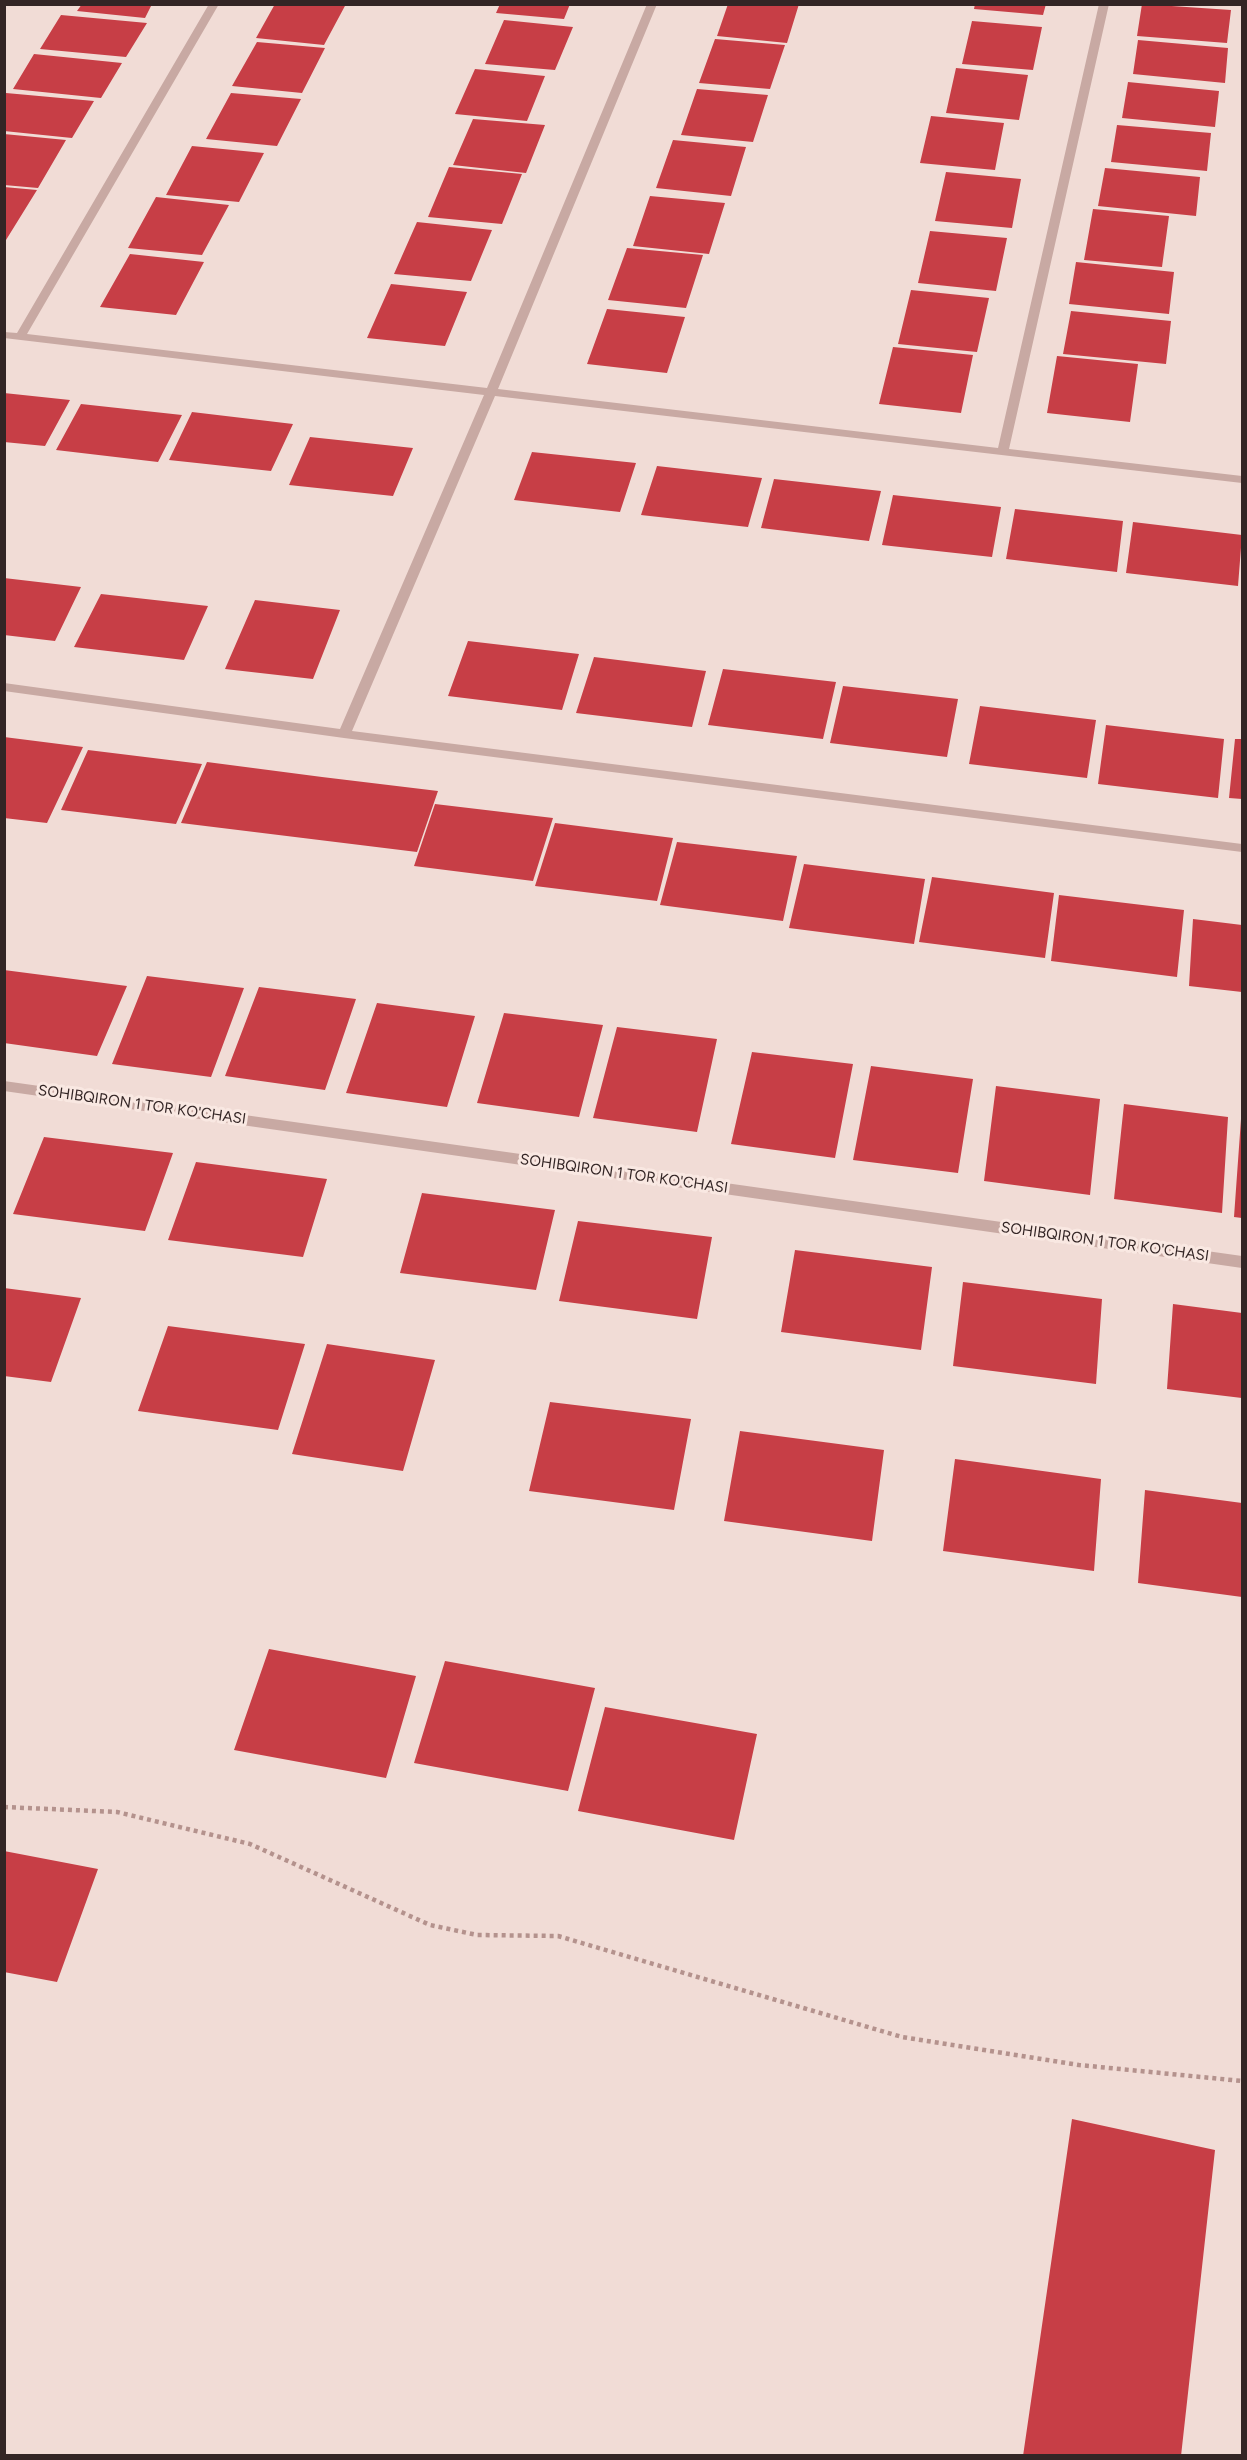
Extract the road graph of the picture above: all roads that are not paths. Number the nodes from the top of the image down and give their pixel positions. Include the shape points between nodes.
1 (214, 4) edge
2 (652, 4) edge
3 (1104, 4) edge
4 (4, 335) edge
5 (20, 337) junction
6 (490, 394) junction
7 (1004, 451) junction
8 (1242, 480) edge
9 (4, 687) edge
10 (344, 734) junction
11 (1242, 848) edge
12 (4, 1086) edge
13 (1242, 1262) edge

1 - 5 street
2 - 6 street
3 - 7 street
4 - 5 street
5 - 6 street
6 - 7 street
6 - 10 street
7 - 8 street
9 - 10 street
10 - 11 street
12 - 13 street, SOHIBQIRON 1 TOR KO'CHASI

